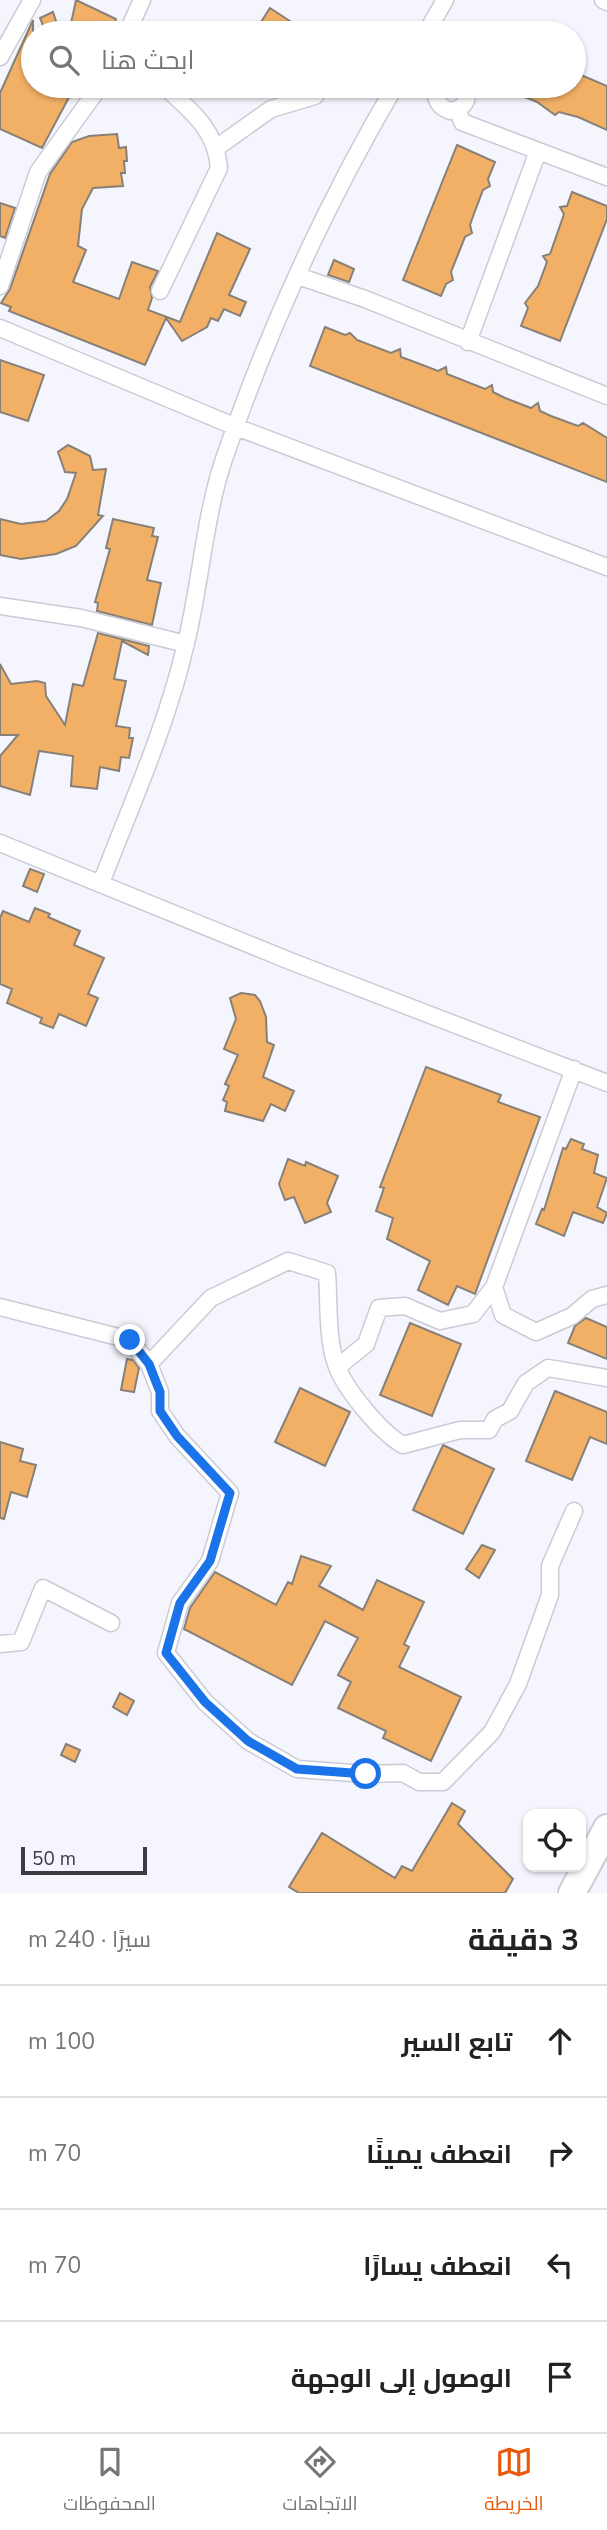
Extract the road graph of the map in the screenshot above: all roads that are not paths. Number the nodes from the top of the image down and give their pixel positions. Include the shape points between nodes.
1 (32, 0) edge
2 (142, 0) edge
3 (445, 0) edge
4 (132, 21) edge
5 (433, 21) edge
6 (4, 38) edge
7 (0, 57) edge
8 (91, 98) edge
9 (177, 98) edge
10 (308, 98) edge
11 (388, 98) edge
12 (436, 98) edge
13 (467, 98) edge
14 (458, 110) junction
15 (216, 148) junction
16 (538, 151) junction
17 (607, 177) edge
18 (298, 276) junction
19 (0, 286) edge
20 (160, 291) dead end
21 (0, 328) edge
22 (468, 342) junction
23 (607, 396) edge
24 (236, 427) junction
25 (607, 567) edge
26 (0, 606) edge
27 (186, 645) junction
28 (0, 843) edge
29 (101, 883) junction
30 (575, 1069) junction
31 (607, 1083) edge
32 (494, 1287) junction
33 (607, 1296) edge
34 (0, 1307) edge
35 (335, 1361) junction
36 (149, 1364) junction
37 (607, 1378) edge
38 (574, 1511) dead end
39 (111, 1623) dead end
40 (0, 1644) edge
41 (607, 1828) edge
42 (572, 1893) edge

1 - 6 street
2 - 4 street
3 - 5 street
6 - 7 street
8 - 19 street via 38,172
9 - 15 street via 204,124
10 - 15 street via 255,117
11 - 18 street
12 - 14 street via 444,109
13 - 14 street
14 - 16 street via 462,122
15 - 20 street via 219,168 213,186
16 - 17 street
16 - 22 street
18 - 22 street
18 - 24 street
21 - 24 street
22 - 23 street
24 - 25 street
24 - 27 street via 222,464
26 - 27 street via 81,618
27 - 29 street via 173,692
28 - 29 street
29 - 30 street via 290,961
30 - 31 street
30 - 32 street
32 - 33 street via 503,1315 536,1332 572,1316 592,1299
32 - 35 street via 473,1314 440,1321 405,1306 379,1308 366,1344 339,1366
34 - 36 street via 130,1340
35 - 36 street via 327,1273 288,1261 211,1298
35 - 37 street via 356,1398 393,1440 403,1445 460,1430 489,1430 495,1419 510,1411 526,1383 548,1367
36 - 38 street via 160,1392 160,1411 230,1493 210,1561 180,1603 166,1653 205,1702 248,1741 297,1769 403,1773 419,1782 443,1782 492,1732 518,1684 550,1595 550,1566
39 - 40 street via 43,1588 22,1642
41 - 42 main road

